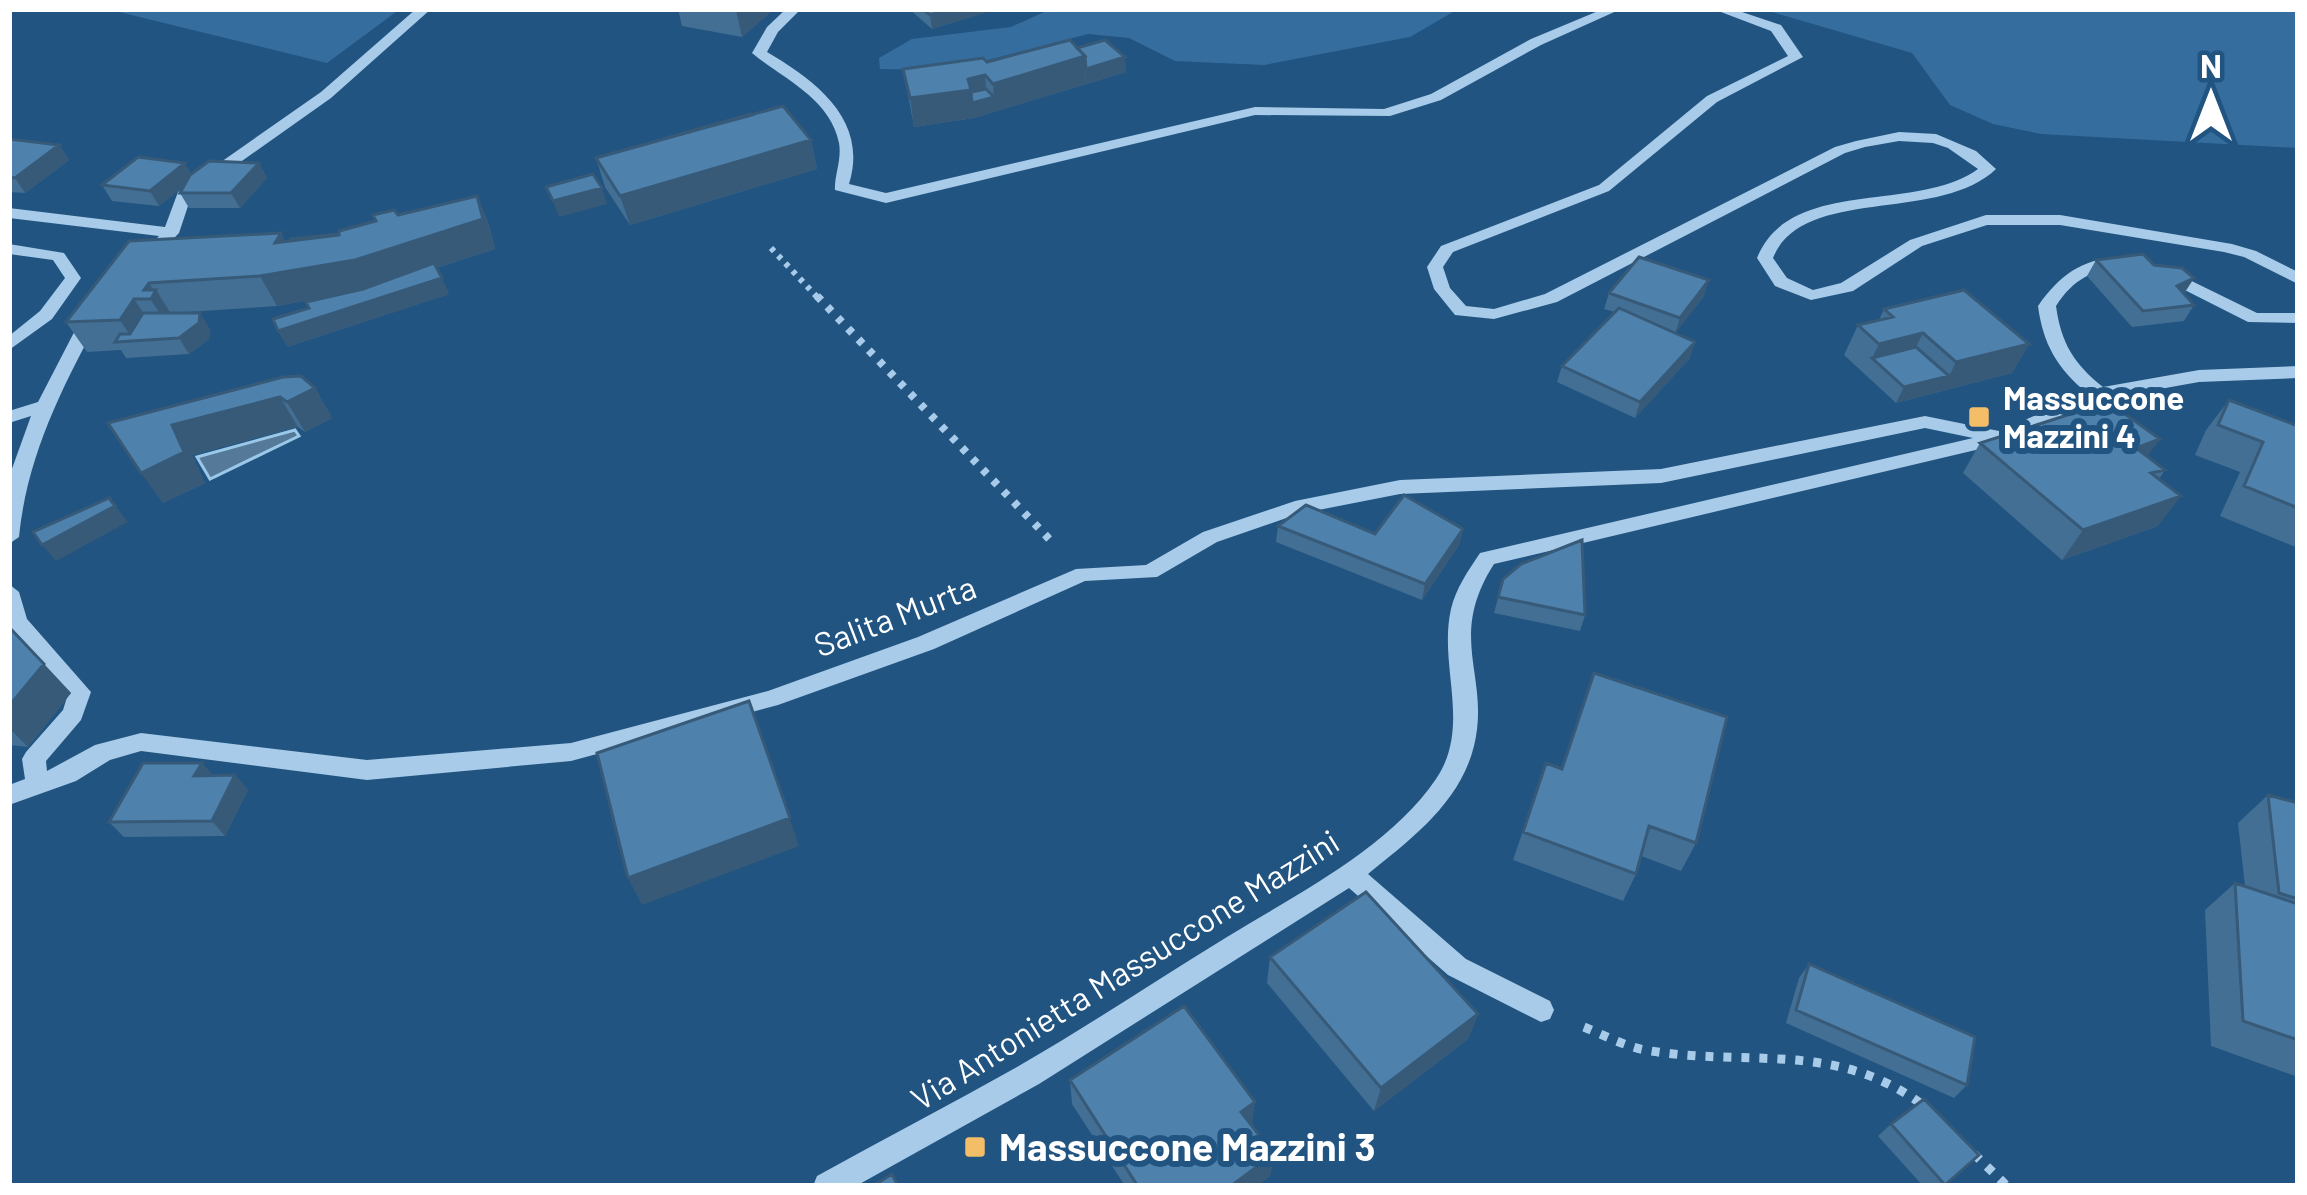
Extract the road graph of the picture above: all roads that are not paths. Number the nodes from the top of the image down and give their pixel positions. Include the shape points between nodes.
1 (424, 9) edge
2 (794, 9) edge
3 (1614, 9) edge
4 (1720, 9) edge
5 (9, 213) edge
6 (171, 233) junction
7 (9, 249) edge
8 (125, 278) edge
9 (2298, 279) edge
10 (110, 293) edge
11 (2298, 319) edge
12 (9, 345) edge
13 (2298, 372) edge
14 (2100, 394) junction
15 (44, 406) junction
16 (9, 417) edge
17 (2001, 438) junction
18 (9, 537) edge
19 (9, 592) edge
20 (37, 784) junction
21 (9, 795) edge
22 (1350, 874) junction
23 (1541, 1010) road end
24 (826, 1186) edge

1 - 6 street via 326,95 184,195
2 - 3 street via 759,53 796,74 841,122 851,165 840,187 886,198 1256,110 1385,113 1436,97
4 - 9 street via 1776,28 1796,57 1712,99 1604,188 1447,249 1436,267 1461,311 1494,314 1551,298 1840,150 1887,135 1925,135 1966,148 1988,169 1972,183 1931,195 1824,211 1773,238 1765,257 1781,282 1811,296 1847,287 1916,243 1986,220 2060,220 2226,248
5 - 6 street
6 - 8 street
7 - 12 street via 58,256 73,278 46,316
10 - 15 street
11 - 14 street via 2254,318 2142,266 2086,266 2047,306 2050,334 2066,367
13 - 14 street, Via Antonietta Massuccone Mazzini via 2199,376
14 - 17 street, Via Antonietta Massuccone Mazzini
15 - 16 street
15 - 18 street via 10,505
17 - 20 street, Salita Murta via 1925,422 1661,476 1400,487 1295,508 1210,537 1150,572 1083,574 770,699 571,752 368,770 141,742
17 - 22 street, Via Antonietta Massuccone Mazzini via 1487,558 1457,614 1463,716 1453,773
19 - 20 street via 16,622 80,692 73,714 34,759
20 - 21 street, Salita Murta
22 - 23 street via 1457,967
22 - 24 street, Via Antonietta Massuccone Mazzini via 1029,1075

